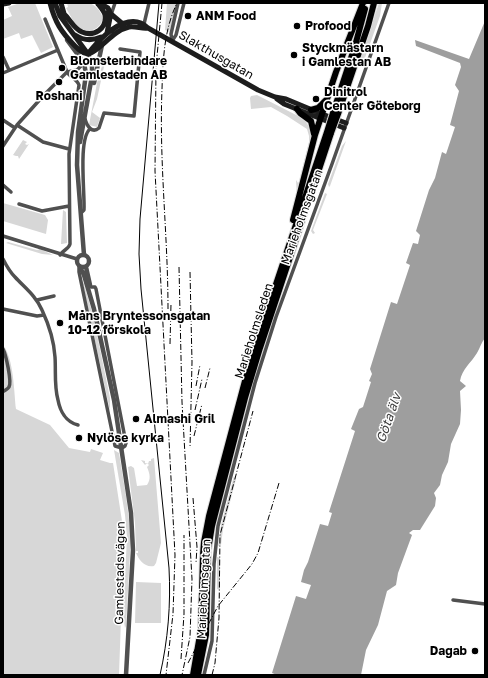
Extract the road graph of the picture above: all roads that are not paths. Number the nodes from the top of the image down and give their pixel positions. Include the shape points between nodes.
1 (9, 3) edge
2 (50, 3) edge
3 (60, 3) edge
4 (115, 3) edge
5 (149, 3) edge
6 (178, 3) edge
7 (184, 3) edge
8 (365, 3) edge
9 (374, 3) edge
10 (389, 3) edge
11 (3, 4) edge
12 (97, 4) edge
13 (56, 6) edge
14 (62, 15) junction
15 (110, 16) junction
16 (45, 19) dead end
17 (122, 24) junction
18 (146, 26) junction
19 (130, 27) junction
20 (73, 32) junction
21 (107, 33) junction
22 (64, 35) junction
23 (172, 41) junction
24 (103, 44) junction
25 (120, 49) dead end
26 (58, 50) junction
27 (88, 54) junction
28 (3, 57) edge
29 (84, 63) junction
30 (8, 70) junction
31 (66, 72) junction
32 (3, 73) edge
33 (89, 96) junction
34 (275, 97) junction
35 (326, 100) junction
36 (297, 109) junction
37 (311, 110) junction
38 (336, 113) junction
39 (321, 117) junction
40 (85, 119) junction
41 (3, 120) edge
42 (345, 125) junction
43 (16, 127) junction
44 (90, 129) junction
45 (329, 133) junction
46 (315, 135) junction
47 (3, 146) edge
48 (69, 149) junction
49 (78, 156) junction
50 (83, 165) junction
51 (77, 166) junction
52 (3, 185) edge
53 (11, 192) dead end
54 (19, 204) dead end
55 (69, 206) junction
56 (81, 213) junction
57 (4, 236) edge
58 (291, 236) junction
59 (3, 242) edge
60 (60, 255) junction
61 (84, 255) junction
62 (3, 259) edge
63 (77, 259) junction
64 (80, 267) junction
65 (86, 267) junction
66 (90, 287) junction
67 (54, 296) dead end
68 (37, 300) junction
69 (94, 308) junction
70 (3, 309) edge
71 (44, 315) junction
72 (3, 349) edge
73 (4, 391) dead end
74 (116, 412) junction
75 (110, 420) junction
76 (78, 425) dead end
77 (122, 448) junction
78 (453, 600) dead end
79 (485, 604) edge
80 (126, 675) edge
81 (193, 675) edge
82 (198, 675) edge
83 (204, 675) edge

1 - 11 main road
2 - 22 main road via 54,18
3 - 14 main road
4 - 15 street
5 - 18 street
6 - 23 street via 171,34
7 - 23 street via 176,36
8 - 35 highway
8 - 38 highway, Marieholmsleden via 356,46
9 - 38 highway, Marieholmsleden
10 - 42 street, Marieholmsgatan
12 - 14 main road via 105,18 102,27 95,33 80,31
12 - 15 main road via 108,8
13 - 14 main road
14 - 20 main road
15 - 17 main road
15 - 21 main road
16 - 26 street
17 - 18 main road, Slakthusgatan via 141,22
17 - 19 main road
17 - 21 main road, Slakthusgatan
18 - 19 main road, Slakthusgatan
18 - 23 main road, Slakthusgatan
19 - 24 main road via 116,33
20 - 21 main road, Slakthusgatan via 89,40
20 - 27 main road
21 - 27 main road, Slakthusgatan
22 - 27 main road via 83,53
22 - 29 street
23 - 34 main road, Slakthusgatan
24 - 27 main road
24 - 33 street
25 - 44 street via 140,52 134,116 104,113 99,128
26 - 30 street
26 - 31 street
27 - 29 street
27 - 33 street via 92,64
28 - 30 street
29 - 31 street via 77,70
29 - 49 street via 86,78 78,132
30 - 32 street
31 - 43 street
31 - 48 street via 78,82 79,87
33 - 40 street
34 - 36 main road, Slakthusgatan
34 - 37 main road, Slakthusgatan
35 - 37 highway via 321,107
35 - 39 highway
36 - 39 main road, Slakthusgatan
36 - 46 highway via 311,120
37 - 39 main road, Slakthusgatan
38 - 45 highway, Marieholmsleden, bridge
39 - 42 main road, Slakthusgatan
39 - 46 highway
40 - 44 street
40 - 49 street
41 - 43 street
42 - 83 street, Marieholmsgatan via 265,350 220,519 214,564 212,642
43 - 47 street
43 - 48 street via 43,142
44 - 50 street via 86,133
45 - 58 highway, Marieholmsleden
45 - 82 highway, Marieholmsleden via 258,354 213,520 208,550 206,635
46 - 58 highway
48 - 55 street
49 - 51 street
50 - 51 street
50 - 56 street via 84,210
51 - 56 street
52 - 53 street
54 - 55 street via 42,211
55 - 60 street via 70,245
56 - 61 street
57 - 59 street
57 - 60 street
58 - 81 highway, Marieholmsleden via 250,362 206,529 201,629
60 - 63 street
61 - 63 street
61 - 65 street via 89,261
62 - 68 street via 14,277
63 - 64 street
64 - 65 street
64 - 69 street, Gamlestadsvägen
64 - 75 street, Gamlestadsvägen via 79,273
65 - 66 street, Gamlestadsvägen
66 - 69 street, Gamlestadsvägen
66 - 77 street, Gamlestadsvägen via 96,289 125,439 125,446
67 - 68 street
68 - 71 street
69 - 74 street, Gamlestadsvägen
70 - 71 street via 37,316
71 - 76 street via 54,347 58,402 66,417
72 - 73 street via 9,385
74 - 75 street
74 - 77 street, Gamlestadsvägen
75 - 77 street, Gamlestadsvägen via 115,446
77 - 80 street, Gamlestadsvägen via 133,538
78 - 79 street

